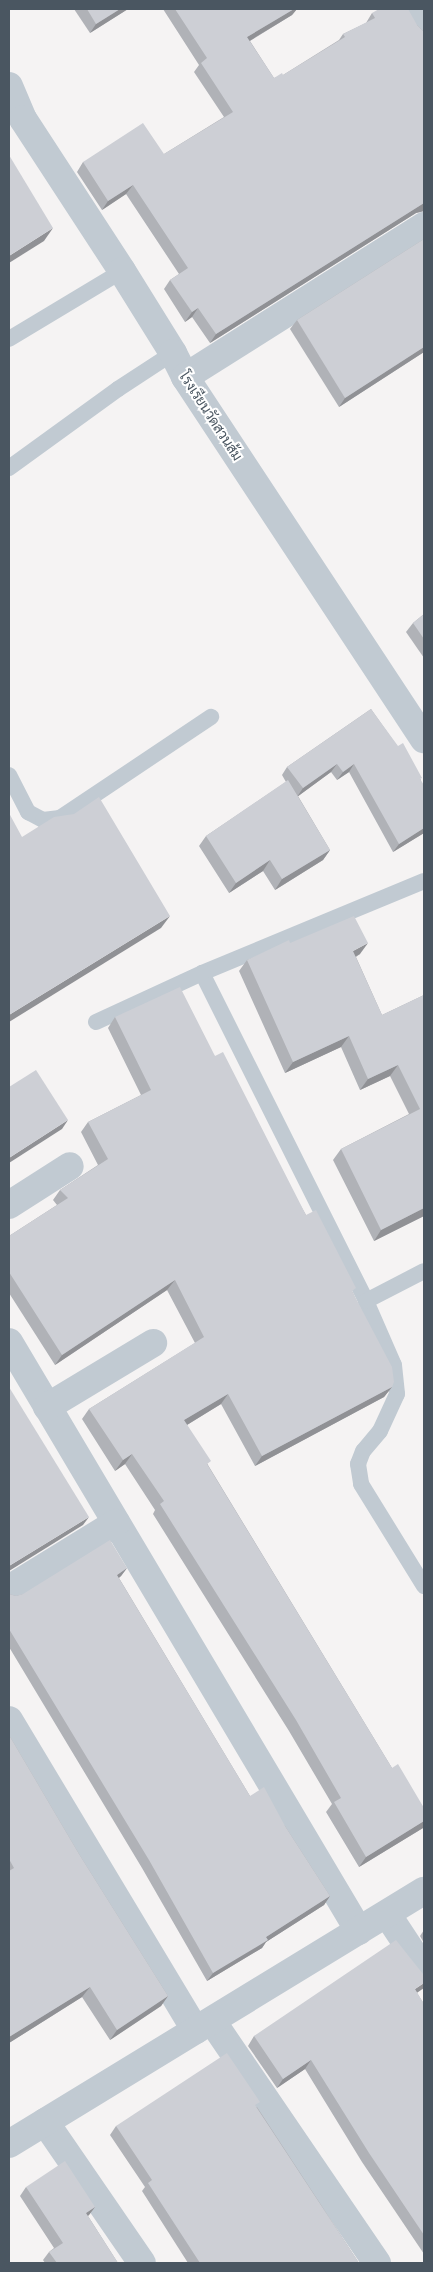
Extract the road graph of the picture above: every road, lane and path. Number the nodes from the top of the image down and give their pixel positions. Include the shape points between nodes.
1 (414, 9) edge
2 (424, 26) edge
3 (9, 86) edge
4 (424, 226) edge
5 (122, 271) junction
6 (9, 339) edge
7 (173, 352) junction
8 (185, 377) junction
9 (9, 468) edge
10 (211, 717) dead end
11 (424, 739) edge
12 (9, 775) edge
13 (424, 881) edge
14 (202, 973) junction
15 (96, 1022) dead end
16 (70, 1166) dead end
17 (9, 1205) edge
18 (424, 1271) edge
19 (366, 1301) junction
20 (9, 1342) edge
21 (153, 1343) dead end
22 (47, 1407) junction
23 (116, 1523) junction
24 (424, 1586) edge
25 (9, 1589) edge
26 (9, 1720) edge
27 (424, 1891) edge
28 (387, 1914) junction
29 (360, 1931) junction
30 (424, 1970) edge
31 (204, 2025) junction
32 (45, 2122) junction
33 (9, 2144) edge
34 (142, 2263) edge
35 (377, 2263) edge

1 - 2 street
3 - 5 street, โรงเรียนวัดสวนส้ม via 23,119
4 - 8 street
5 - 6 lane
5 - 7 street, โรงเรียนวัดสวนส้ม
7 - 8 street, โรงเรียนวัดสวนส้ม
7 - 9 lane
8 - 11 street, โรงเรียนวัดสวนส้ม
10 - 12 lane via 60,818 44,820 28,812
13 - 14 lane
14 - 15 lane
14 - 19 lane
16 - 17 street
18 - 19 lane
19 - 24 lane via 394,1365 397,1394 380,1431 363,1451 358,1464 361,1484
20 - 22 street
21 - 22 street
22 - 23 street
23 - 25 street
23 - 29 street
26 - 31 street
27 - 28 street
28 - 29 street
28 - 30 street
29 - 31 street
31 - 32 street
31 - 35 street
32 - 33 street
32 - 34 street

